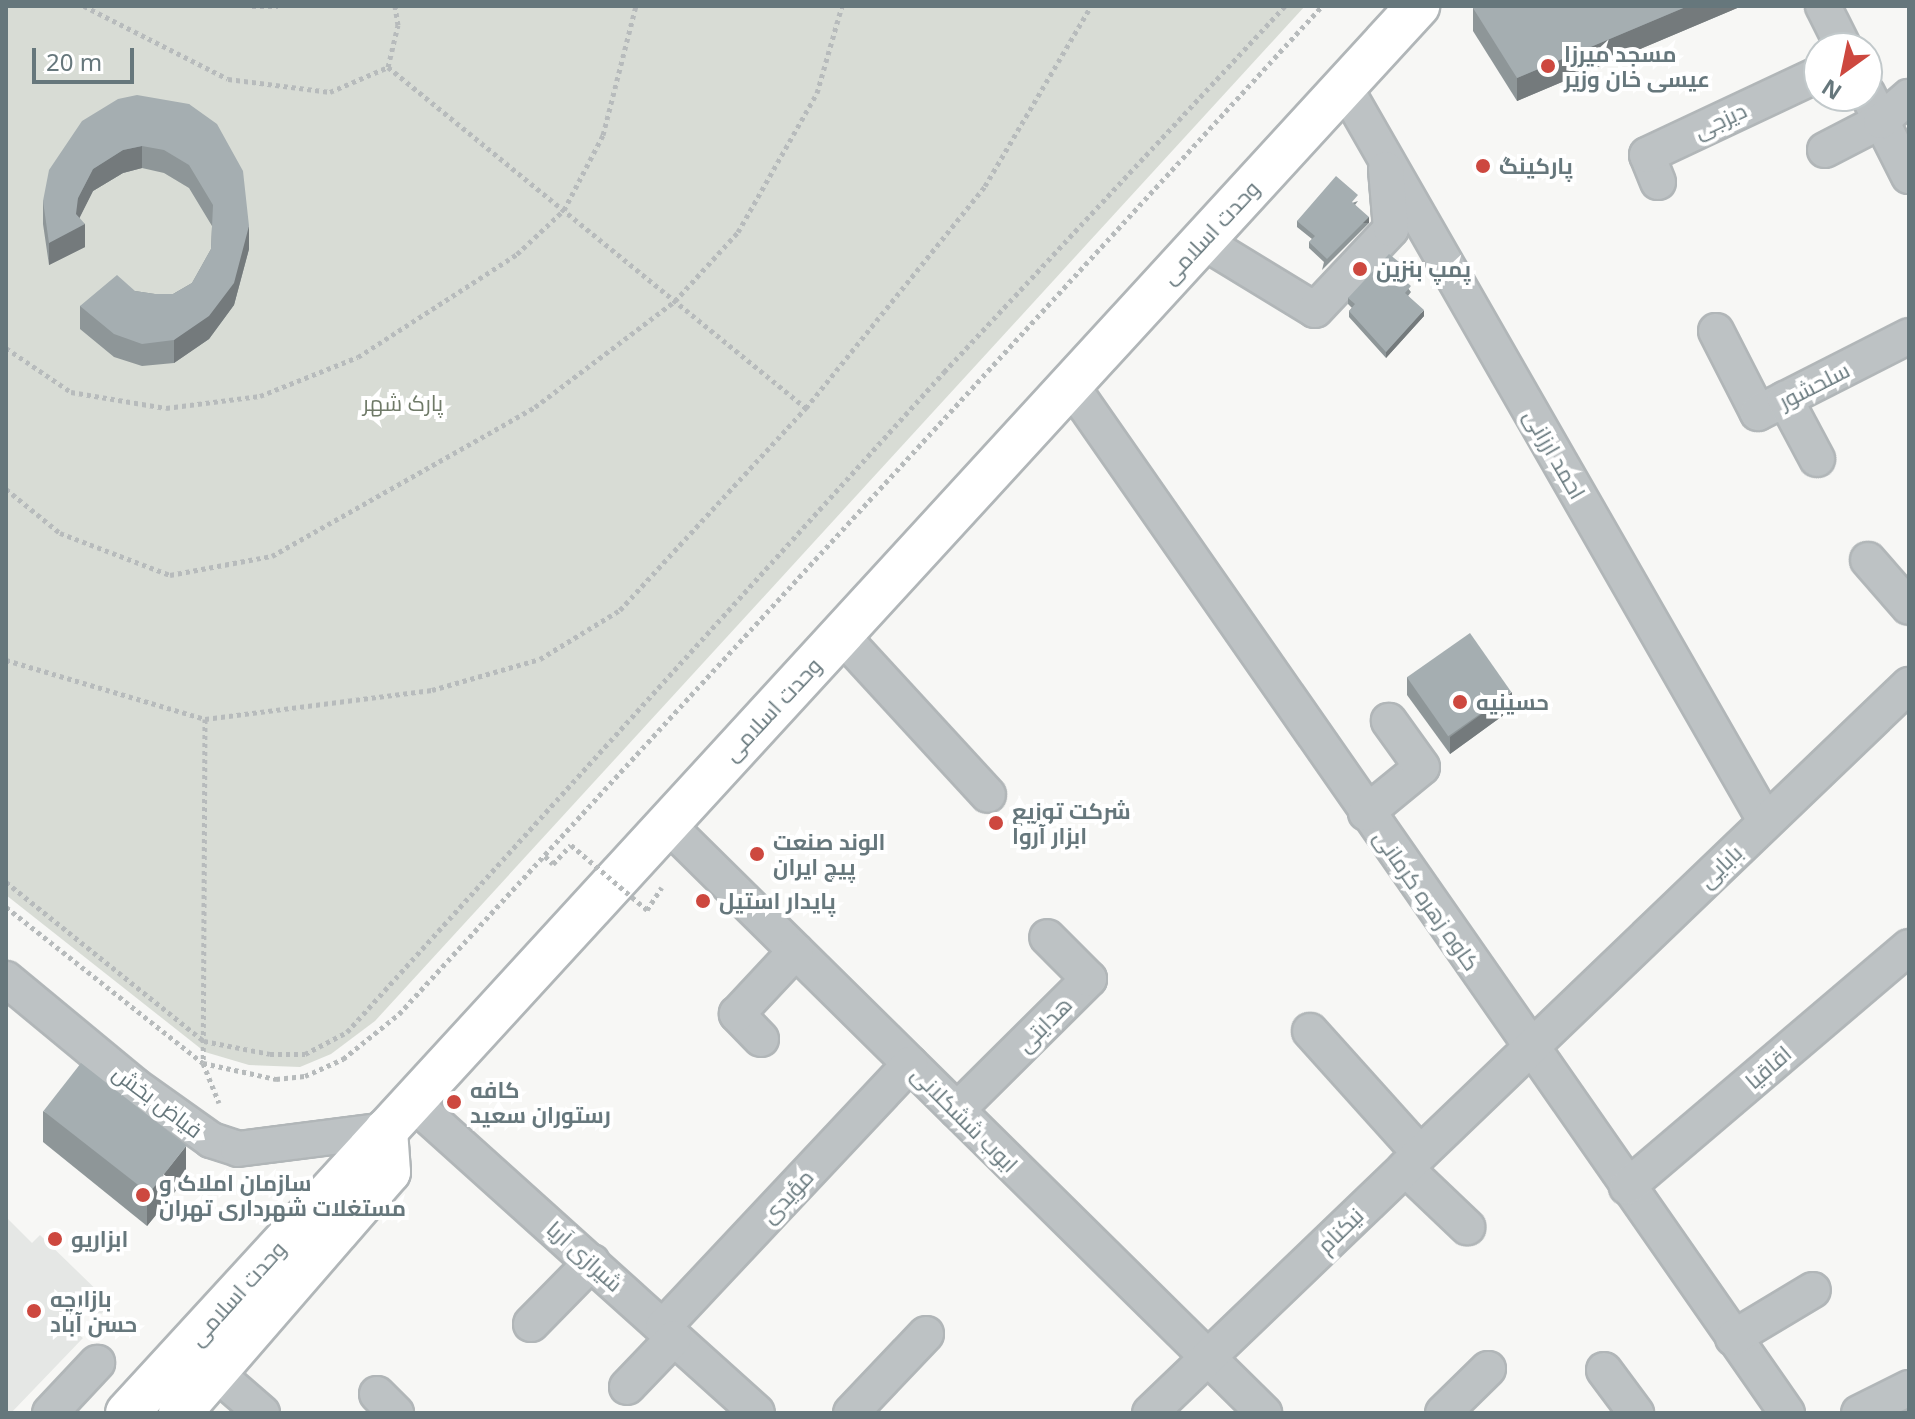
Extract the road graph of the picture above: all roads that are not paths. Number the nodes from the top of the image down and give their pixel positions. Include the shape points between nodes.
1 (1418, 6) edge
2 (1823, 6) edge
3 (1836, 32) edge
4 (1803, 82) edge
5 (1344, 86) junction
6 (1909, 97) edge
7 (1883, 104) edge
8 (1868, 112) edge
9 (1877, 112) edge
10 (1825, 150) dead end
11 (1385, 160) junction
12 (1909, 176) edge
13 (1658, 182) dead end
14 (1202, 241) junction
15 (1716, 331) dead end
16 (1909, 336) edge
17 (1070, 384) junction
18 (1785, 399) junction
19 (1817, 459) dead end
20 (1868, 560) dead end
21 (1909, 607) edge
22 (841, 635) junction
23 (1909, 685) edge
24 (1389, 721) dead end
25 (988, 795) dead end
26 (1366, 813) junction
27 (1766, 822) junction
28 (667, 824) junction
29 (1047, 937) dead end
30 (1909, 948) edge
31 (796, 951) junction
32 (6, 979) edge
33 (1310, 1031) dead end
34 (761, 1039) dead end
35 (1530, 1048) junction
36 (910, 1064) junction
37 (957, 1110) junction
38 (399, 1116) junction
39 (1413, 1161) junction
40 (1627, 1187) junction
41 (1467, 1227) dead end
42 (592, 1262) junction
43 (1813, 1290) dead end
44 (531, 1324) dead end
45 (669, 1332) junction
46 (926, 1334) dead end
47 (1733, 1338) junction
48 (1207, 1357) junction
49 (97, 1363) dead end
50 (1488, 1369) dead end
51 (1604, 1370) dead end
52 (216, 1373) junction
53 (627, 1387) dead end
54 (1909, 1388) edge
55 (50, 1413) edge
56 (127, 1413) edge
57 (180, 1413) edge
58 (262, 1413) edge
59 (757, 1413) edge
60 (851, 1413) edge
61 (1150, 1413) edge
62 (1264, 1413) edge
63 (1443, 1413) edge
64 (1636, 1413) edge
65 (1787, 1413) edge
66 (1859, 1413) edge

1 - 5 main road, وحدت اسلامی
2 - 3 street
4 - 13 street, دیزجی via 1647,155
5 - 11 street, احمد ارزانی
5 - 14 main road, وحدت اسلامی
6 - 7 street
8 - 10 street
9 - 12 street
11 - 14 street via 1391,229 1315,310
11 - 27 street, احمد ارزانی
14 - 17 main road, وحدت اسلامی
15 - 18 street, سلحشور via 1758,413
16 - 18 street, سلحشور
17 - 22 main road, وحدت اسلامی
17 - 26 street, کاوه زهره کرمانی
18 - 19 street
20 - 21 street
22 - 25 street
22 - 28 main road, وحدت اسلامی
23 - 27 street, بابایی
24 - 26 street via 1422,767
26 - 35 street, کاوه زهره کرمانی
27 - 35 street, بابایی
28 - 31 street, ایوب ششکلانی
28 - 38 main road, وحدت اسلامی
29 - 37 street, هدایتی via 1089,979
30 - 40 street, اقاقیا
31 - 34 street via 737,1014
31 - 36 street, ایوب ششکلانی
32 - 38 street, فیاض بخش via 134,1085 211,1140 238,1149
33 - 39 street
35 - 39 street, نیکنام
35 - 40 street, کاوه زهره کرمانی
36 - 37 street, ایوب ششکلانی
36 - 45 street, مؤیدی
37 - 48 street, ایوب ششکلانی
38 - 42 street, شیرازی آریا
38 - 52 main road via 389,1172
38 - 56 main road, وحدت اسلامی
39 - 41 street
39 - 48 street, نیکنام
40 - 47 street, کاوه زهره کرمانی
42 - 44 street
42 - 45 street, شیرازی آریا
43 - 47 street
45 - 53 street, مؤیدی
45 - 59 street, شیرازی آریا
46 - 60 street
47 - 65 street, کاوه زهره کرمانی
48 - 61 street, نیکنام
48 - 62 street, ایوب ششکلانی
49 - 55 street
50 - 63 street
51 - 64 street
52 - 57 main road
52 - 58 street
54 - 66 street

